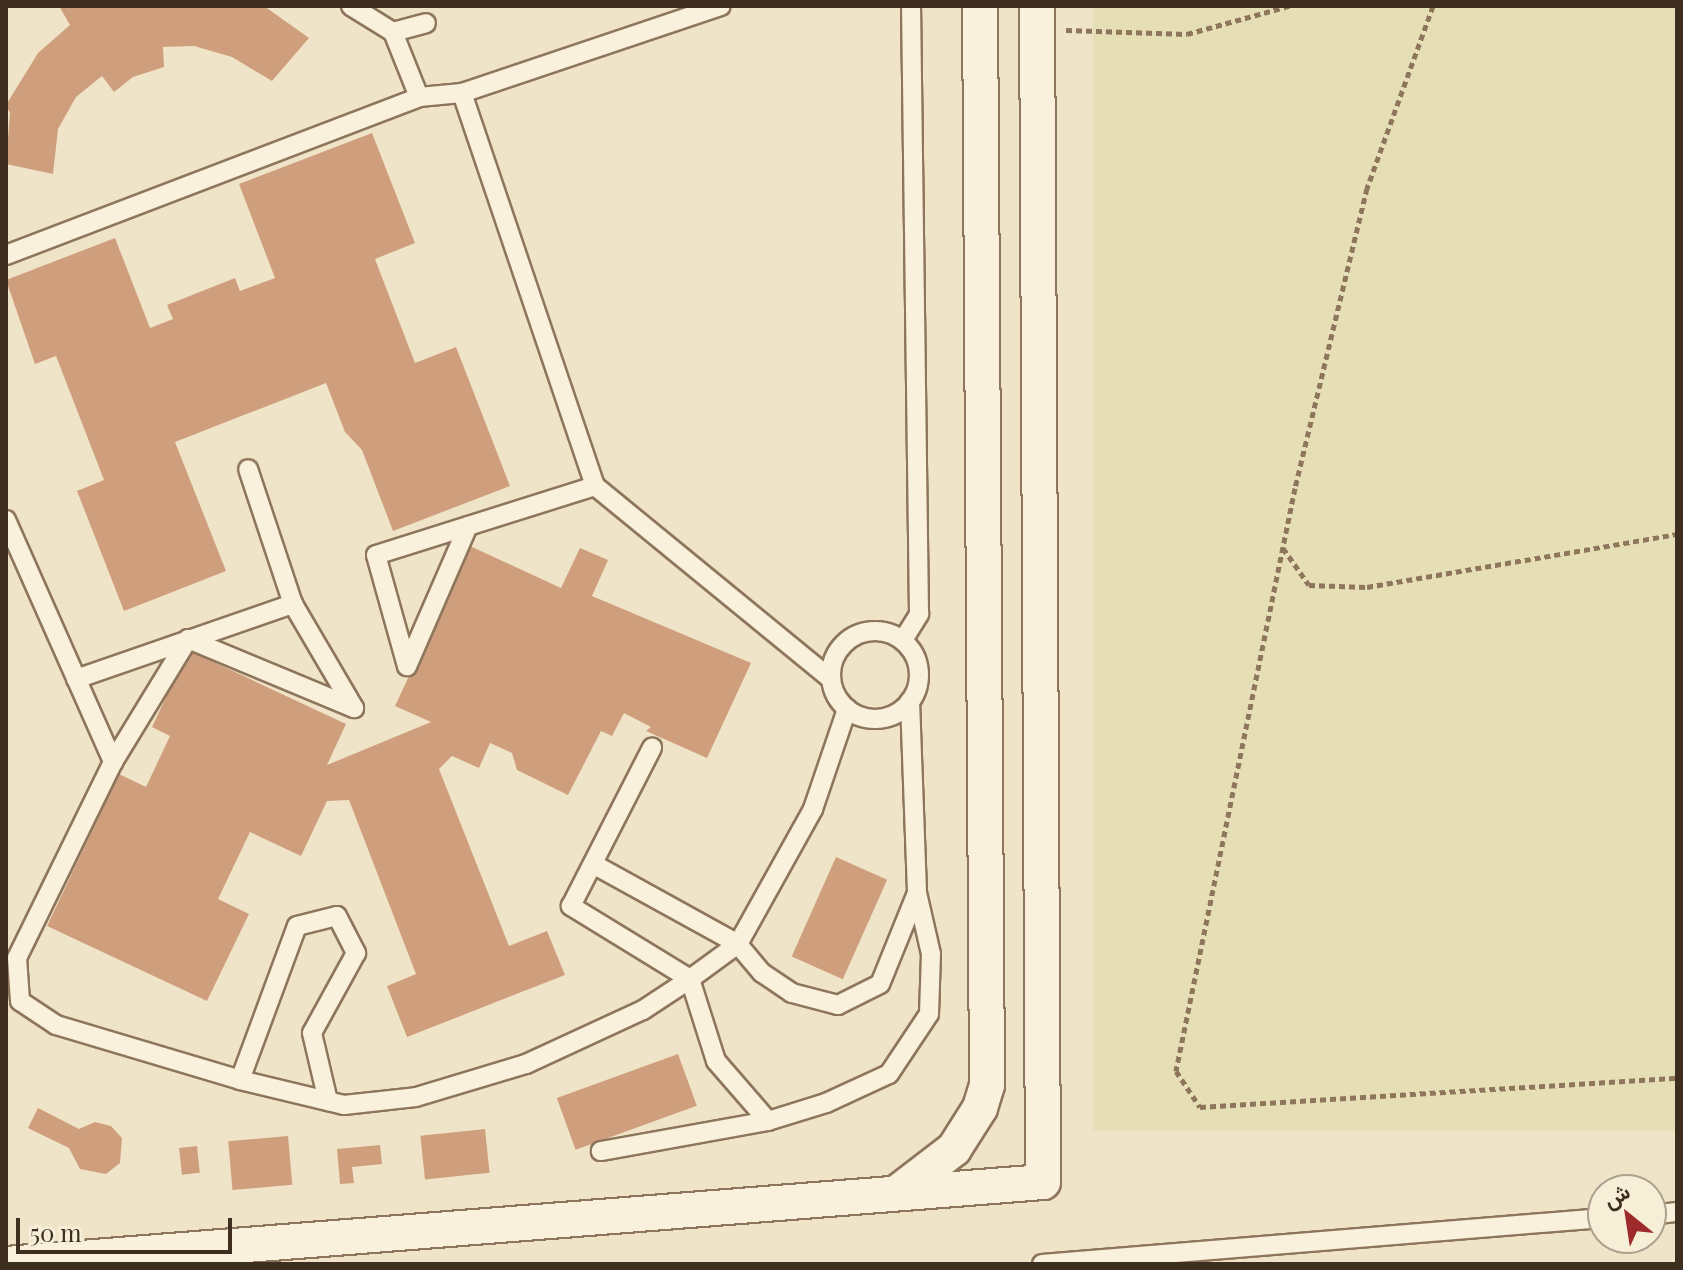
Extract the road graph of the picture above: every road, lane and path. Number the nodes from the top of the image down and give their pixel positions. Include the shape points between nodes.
1 (351, 6) edge
2 (721, 6) edge
3 (911, 6) edge
4 (980, 6) edge
5 (1289, 6) edge
6 (1433, 6) edge
7 (1037, 17) edge
8 (426, 23) dead end
9 (393, 32) junction
10 (462, 93) junction
11 (419, 97) junction
12 (6, 255) edge
13 (248, 469) dead end
14 (595, 486) junction
15 (6, 520) edge
16 (468, 526) junction
17 (1677, 534) edge
18 (1283, 547) junction
19 (293, 604) junction
20 (188, 639) junction
21 (903, 640) junction
22 (76, 679) junction
23 (831, 679) junction
24 (910, 701) junction
25 (847, 709) junction
26 (652, 748) dead end
27 (113, 762) junction
28 (593, 864) junction
29 (917, 893) junction
30 (738, 944) junction
31 (690, 979) junction
32 (1677, 1078) edge
33 (240, 1080) junction
34 (328, 1101) junction
35 (768, 1121) junction
36 (601, 1151) dead end
37 (898, 1192) junction
38 (1587, 1219) edge
39 (6, 1264) edge
40 (1042, 1264) edge

1 - 9 lane
2 - 10 lane
3 - 21 lane via 919,614
4 - 37 street via 987,1085 980,1108 954,1149
5 - 7 path via 1187,34
6 - 18 path via 1367,188
7 - 37 street via 1043,1182
8 - 9 lane
9 - 11 lane
10 - 11 lane
10 - 14 lane
11 - 12 lane
13 - 19 lane
14 - 16 lane
14 - 23 lane
15 - 22 lane
16 - 16 lane via 376,555 407,666 426,624
17 - 18 path via 1367,587 1309,585
18 - 32 path via 1176,1071 1200,1107
19 - 20 lane
19 - 20 lane via 354,708
20 - 22 lane
20 - 27 lane
21 - 23 lane via 876,630 849,639 838,650
21 - 24 lane via 912,650 919,676
22 - 27 lane
23 - 25 lane
24 - 25 lane via 900,711 873,719
24 - 29 lane
25 - 30 lane via 813,809
26 - 28 lane
27 - 33 lane via 17,958 20,1001 56,1025
28 - 30 lane
28 - 31 lane via 571,906
29 - 30 lane via 880,984 838,1005 792,993 762,973
29 - 35 lane via 931,954 929,1014 889,1074 826,1103
30 - 31 lane
31 - 34 lane via 643,1010 526,1064 416,1097 344,1105
31 - 35 lane via 716,1061
33 - 34 lane
33 - 34 lane via 297,926 337,916 356,953 312,1033
35 - 36 lane
37 - 39 street
38 - 40 lane

